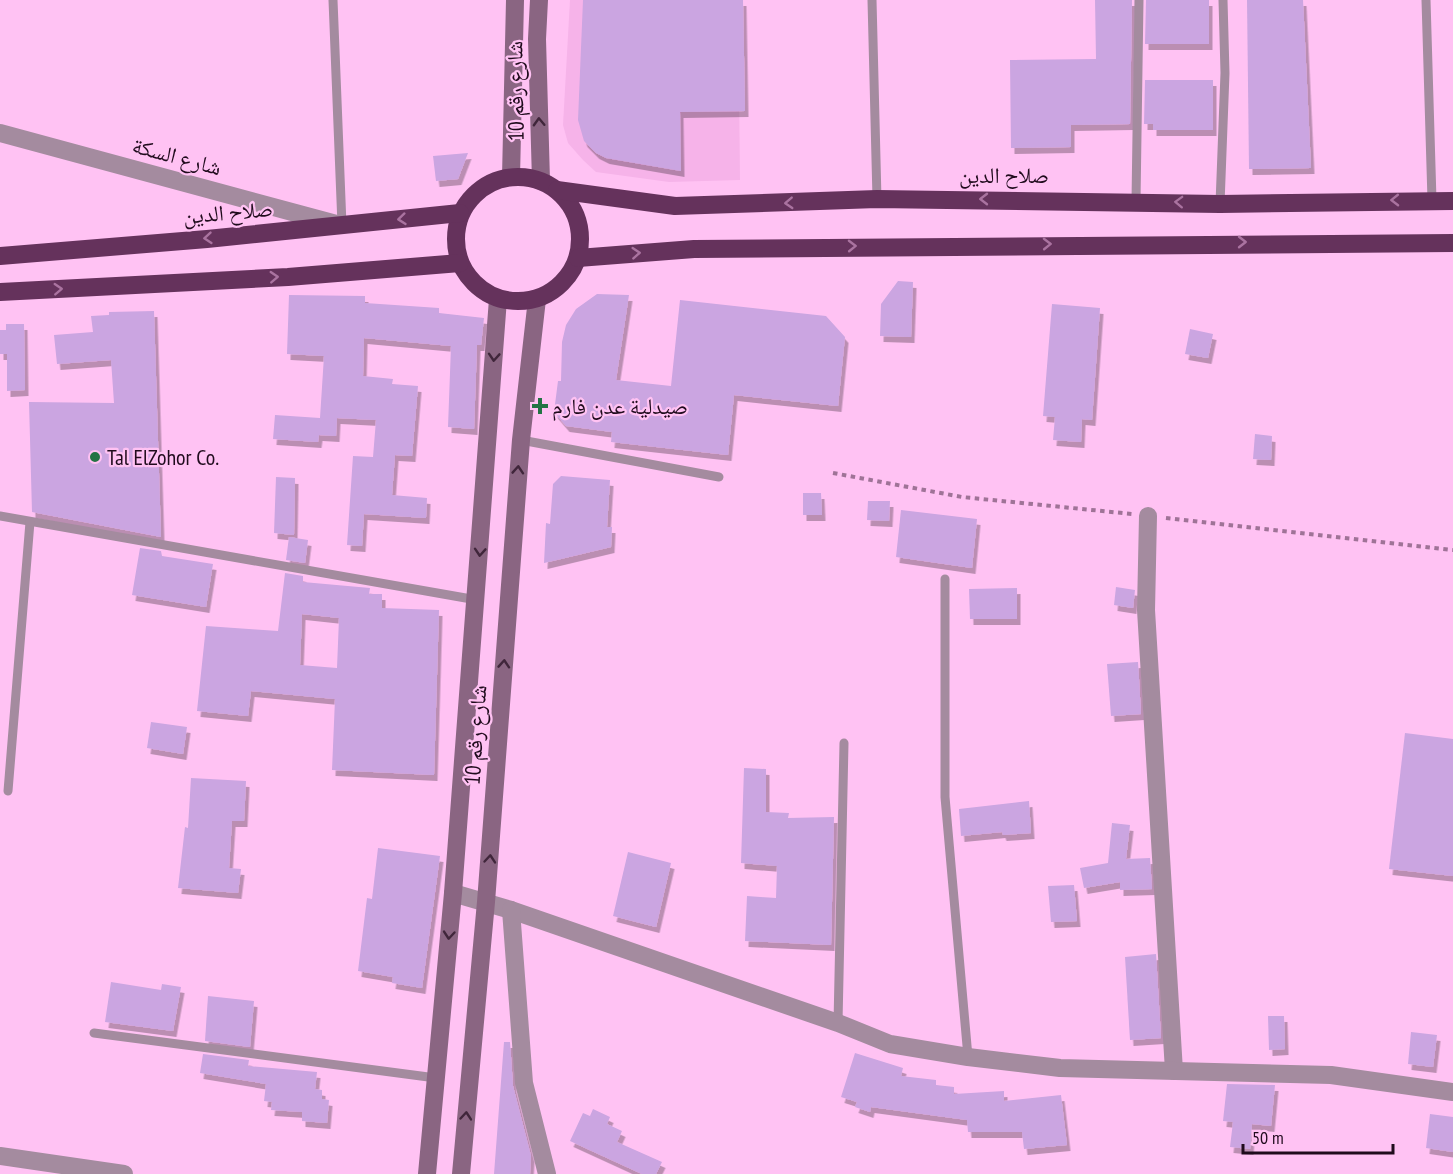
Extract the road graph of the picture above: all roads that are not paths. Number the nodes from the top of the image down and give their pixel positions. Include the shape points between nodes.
1 (333, 0) edge
2 (515, 0) edge
3 (539, 0) edge
4 (872, 0) edge
5 (1139, 0) edge
6 (1223, 0) edge
7 (1426, 0) edge
8 (0, 133) edge
9 (511, 177) junction
10 (549, 185) junction
11 (877, 199) junction
12 (1432, 200) junction
13 (1136, 201) junction
14 (1453, 201) edge
15 (1220, 204) junction
16 (460, 213) junction
17 (342, 225) junction
18 (1452, 247) edge
19 (0, 256) edge
20 (578, 258) junction
21 (460, 263) junction
22 (0, 292) edge
23 (498, 299) junction
24 (537, 299) junction
25 (520, 440) junction
26 (719, 477) dead end
27 (0, 516) edge
28 (1148, 516) dead end
29 (30, 522) junction
30 (945, 579) dead end
31 (477, 600) junction
32 (844, 742) dead end
33 (8, 790) dead end
34 (453, 893) junction
35 (486, 902) junction
36 (511, 910) junction
37 (838, 1023) junction
38 (94, 1033) dead end
39 (968, 1057) junction
40 (1174, 1071) junction
41 (436, 1078) junction
42 (1453, 1092) edge
43 (0, 1156) edge
44 (124, 1174) edge
45 (427, 1174) edge
46 (461, 1174) edge
47 (547, 1174) edge

1 - 17 lane
2 - 9 main road, شارع رقم 10
10 -> 3 main road, شارع رقم 10 via 537,39
4 - 11 lane
5 - 13 lane
6 - 15 lane via 1225,73
7 - 12 lane
8 - 17 street, شارع السكة
9 - 10 highway
9 - 16 highway via 490,183 472,195
11 -> 10 highway, صلاح الدين via 675,206
10 - 20 highway via 569,203 577,219 581,237
13 -> 11 highway, صلاح الدين
12 - 14 highway, صلاح الدين
12 -> 15 highway, صلاح الدين
15 -> 13 highway, صلاح الدين
16 -> 17 highway, صلاح الدين
16 - 21 highway via 455,234
17 -> 19 highway, صلاح الدين
20 -> 18 highway via 717,249
20 - 24 highway via 569,276 555,290
22 -> 21 highway via 288,277
21 - 23 highway via 480,289
23 - 24 highway
23 -> 31 main road, شارع رقم 10
24 - 25 main road, شارع رقم 10
25 - 26 lane
35 -> 25 main road, شارع رقم 10
27 - 29 lane
28 - 40 street via 1146,610
29 - 31 lane
29 - 33 lane
30 - 39 lane via 945,798
31 - 34 main road, شارع رقم 10
32 - 37 lane
34 - 35 street
34 -> 41 main road, شارع رقم 10
35 - 36 street
46 -> 35 main road, شارع رقم 10
36 - 37 street
36 - 47 street via 524,1083
37 - 39 street via 890,1044
38 - 41 lane
39 - 40 street via 1060,1068
40 - 42 street via 1331,1075
41 - 45 main road, شارع رقم 10
43 - 44 street

